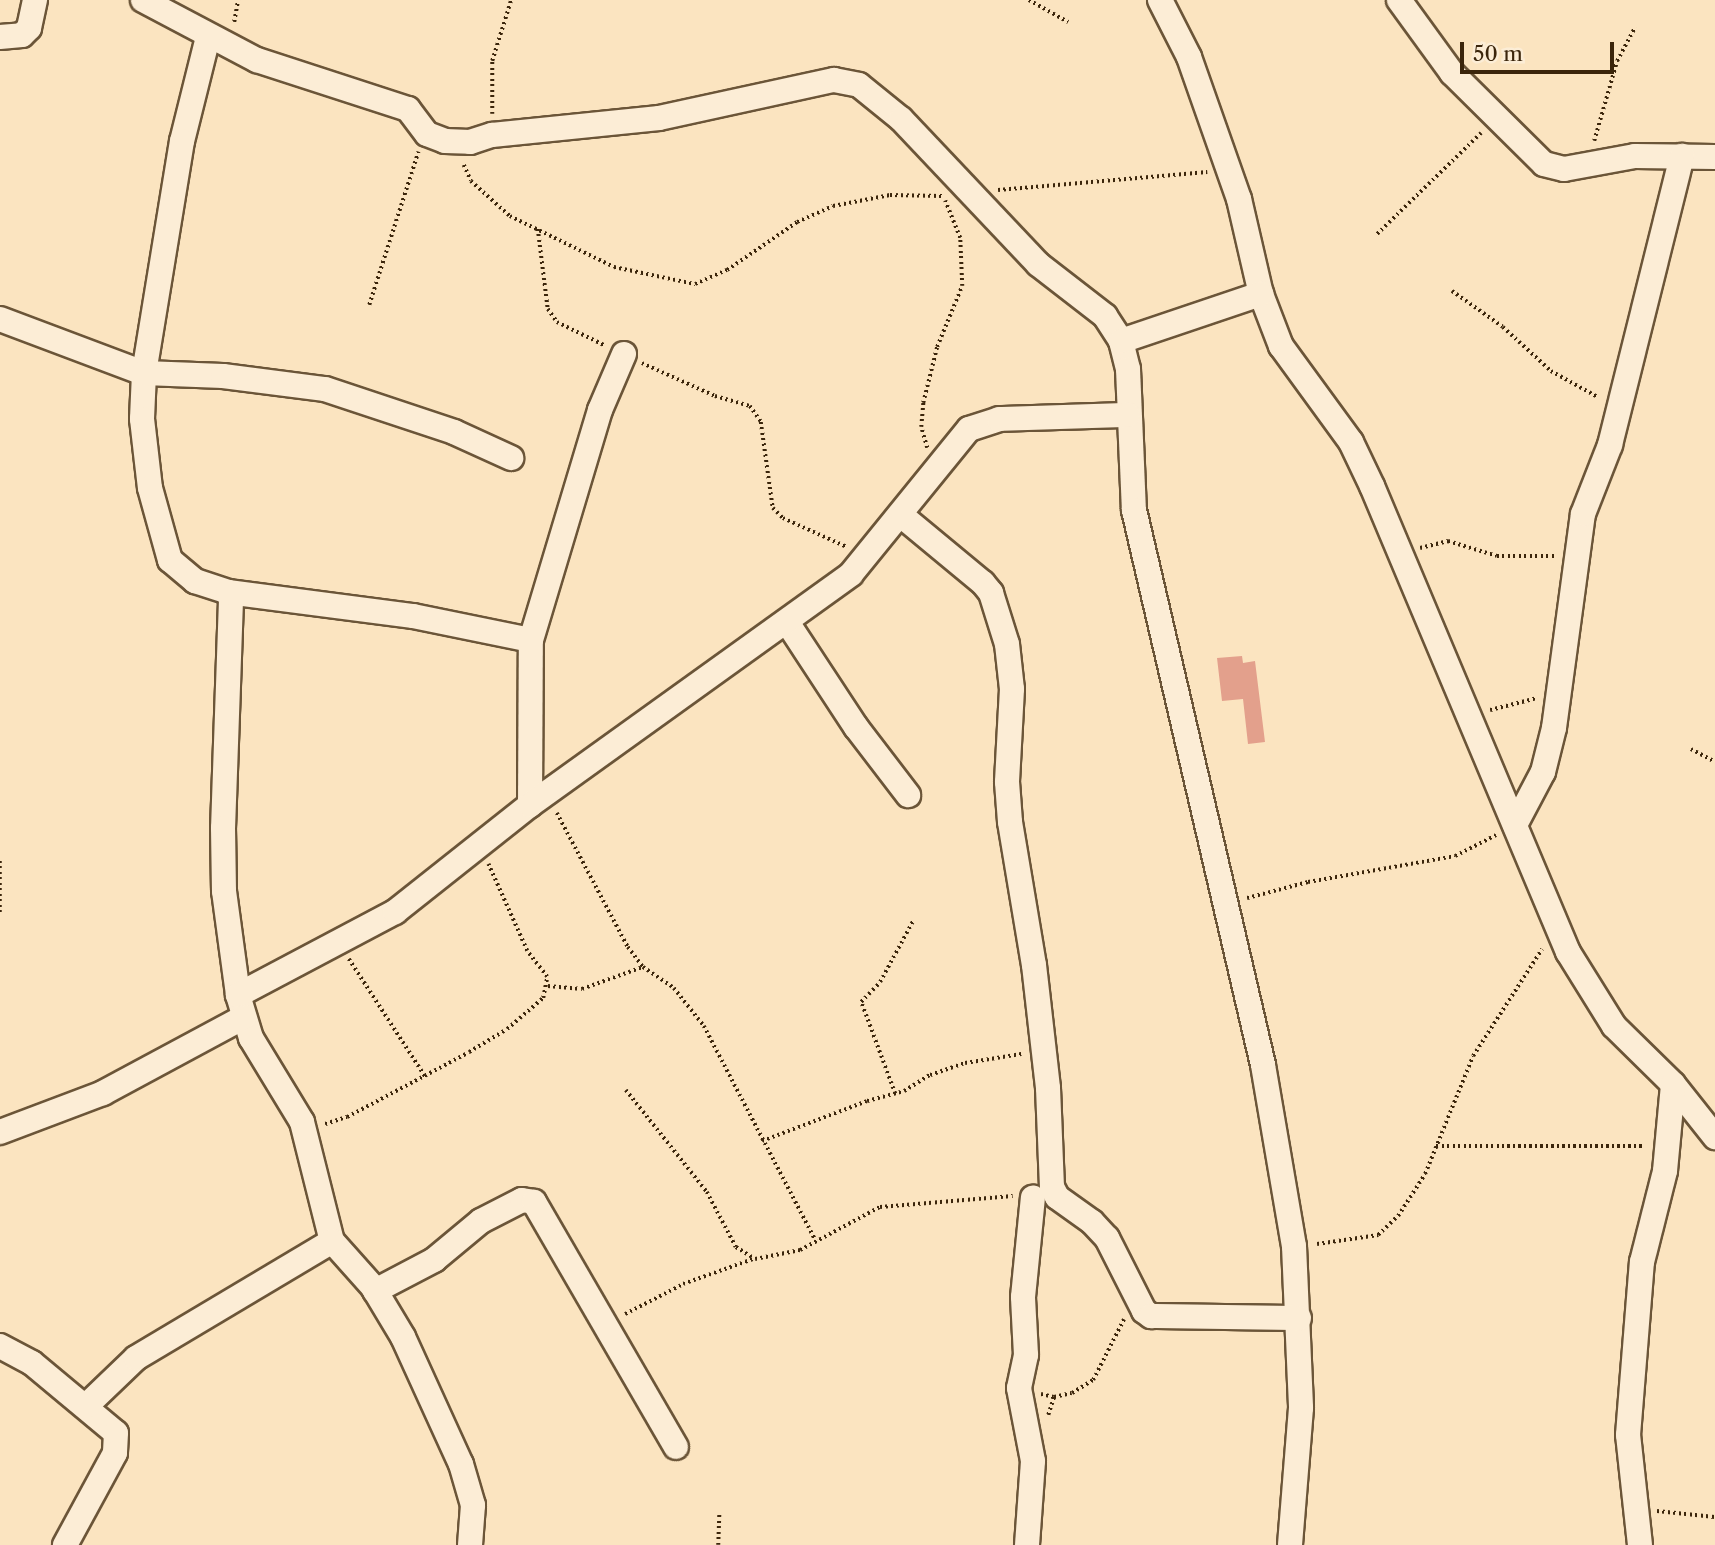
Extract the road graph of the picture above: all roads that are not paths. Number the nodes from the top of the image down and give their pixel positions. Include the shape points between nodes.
1 (35, 0) edge
2 (143, 0) edge
3 (1160, 0) edge
4 (1399, 0) edge
5 (0, 37) edge
6 (208, 37) junction
7 (1682, 156) junction
8 (1715, 156) edge
9 (1261, 294) junction
10 (0, 319) edge
11 (1121, 341) junction
12 (624, 354) road end
13 (144, 373) junction
14 (1128, 415) junction
15 (511, 458) dead end
16 (902, 516) junction
17 (228, 592) junction
18 (788, 622) junction
19 (531, 640) junction
20 (908, 795) dead end
21 (538, 799) junction
22 (1515, 825) junction
23 (241, 1006) junction
24 (1673, 1084) junction
25 (0, 1132) edge
26 (1715, 1137) edge
27 (1034, 1197) road end
28 (332, 1241) junction
29 (375, 1291) junction
30 (1299, 1318) junction
31 (0, 1346) edge
32 (86, 1406) junction
33 (677, 1447) dead end
34 (65, 1545) edge
35 (470, 1545) edge
36 (1027, 1545) edge
37 (1290, 1545) edge
38 (1640, 1545) edge

1 - 5 street via 29,28 22,35
2 - 6 street
3 - 9 street via 1189,57 1229,170
4 - 7 street via 1452,73 1544,164 1564,169 1634,156
6 - 11 street via 358,96 408,109 427,134 470,142 492,135 659,118 834,80 859,85 901,119 1038,264 1105,316
6 - 13 street via 182,141
7 - 8 street
7 - 22 street via 1619,408 1583,514 1574,556 1561,693 1543,772
9 - 11 street
9 - 22 street via 1281,346 1301,380 1351,442
10 - 13 street
11 - 14 street via 1128,369
12 - 19 street via 596,423
13 - 15 street via 223,376 325,389 431,424
13 - 17 street via 142,419 159,536 170,560 195,581
14 - 16 street via 984,422 969,429 936,466
14 - 30 street via 1134,510 1276,1132 1294,1246
16 - 18 street via 868,556
16 - 30 street via 983,583 1001,619 1012,689 1007,782 1010,822 1027,910 1044,1051 1052,1187 1057,1197 1107,1238 1135,1295 1151,1316
17 - 19 street via 413,616
17 - 23 street via 232,611 224,891
18 - 20 street via 856,727
18 - 21 street
19 - 21 street
21 - 23 street via 395,912
22 - 24 street via 1568,952 1614,1026
23 - 25 street via 103,1093
23 - 28 street via 263,1060 302,1122
24 - 26 street
24 - 38 street via 1668,1144 1642,1262 1628,1435
27 - 36 street via 1023,1297 1026,1355 1019,1388 1033,1461
28 - 29 street
28 - 32 street via 136,1358
29 - 33 street via 434,1260 481,1221 528,1199 541,1212
29 - 35 street via 403,1337 461,1464 473,1505
30 - 37 street via 1301,1408
31 - 32 street via 32,1363
32 - 34 street via 113,1426 117,1441

